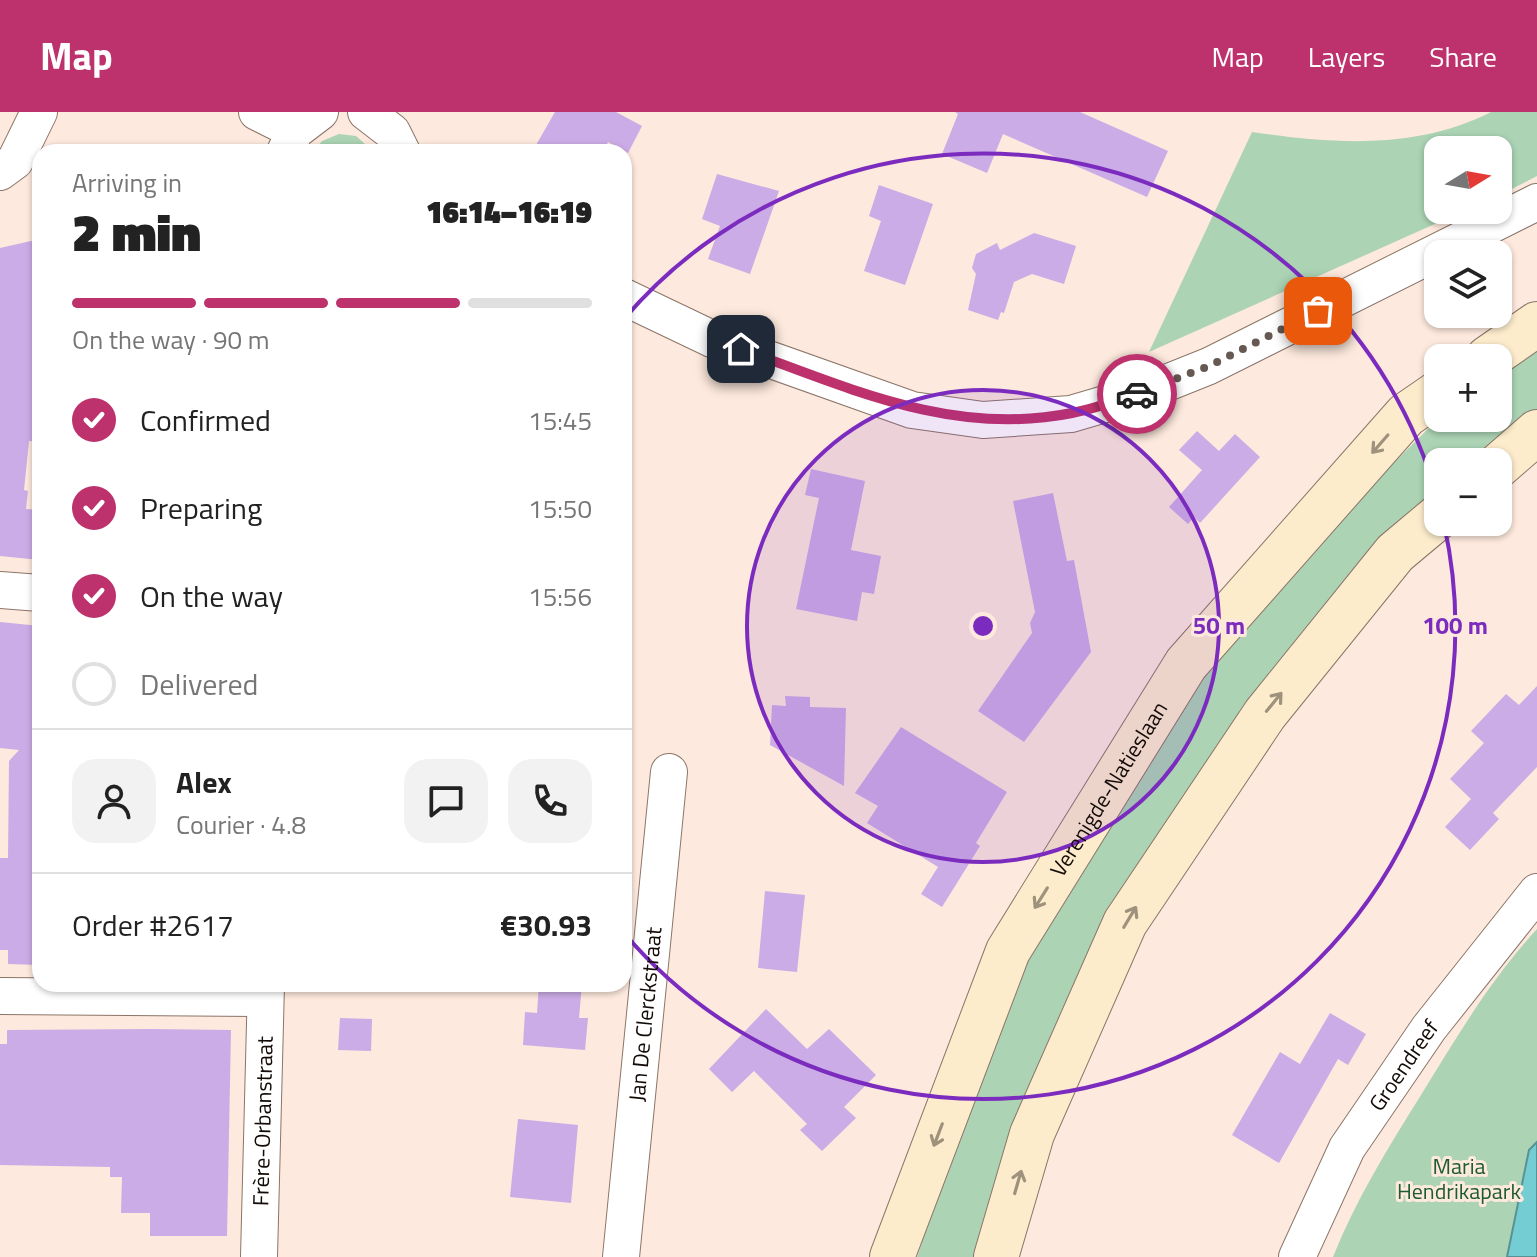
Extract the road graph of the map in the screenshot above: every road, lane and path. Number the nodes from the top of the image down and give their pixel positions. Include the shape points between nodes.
1 (39, 112) edge
2 (257, 112) edge
3 (376, 114) edge
4 (300, 132) edge
5 (398, 144) edge
6 (18, 166) edge
7 (1537, 202) edge
8 (632, 301) edge
9 (1537, 324) edge
10 (1508, 344) edge
11 (1424, 403) edge
12 (1537, 432) edge
13 (1512, 454) edge
14 (1424, 529) edge
15 (0, 590) edge
16 (32, 592) edge
17 (669, 772) dead end
18 (1537, 892) edge
19 (213, 992) edge
20 (266, 992) edge
21 (0, 996) edge
22 (259, 1257) edge
23 (621, 1257) edge
24 (892, 1257) edge
25 (996, 1257) edge
26 (1297, 1257) edge

1 - 6 street
2 - 4 street
3 - 5 street
7 - 8 street via 1209,366 1071,414 983,420 912,410 712,339
9 - 10 main road
11 -> 24 main road, Verenigde-Natieslaan via 1406,415 1186,664 1008,951
12 - 13 main road
25 -> 14 main road via 1032,1134 1125,923 1265,714 1395,553
15 - 16 street
17 - 23 street, Jan De Clerckstraat
18 - 26 street, Groendreef via 1429,1028 1347,1148
19 - 21 street
20 - 22 street, Frère-Orbanstraat

